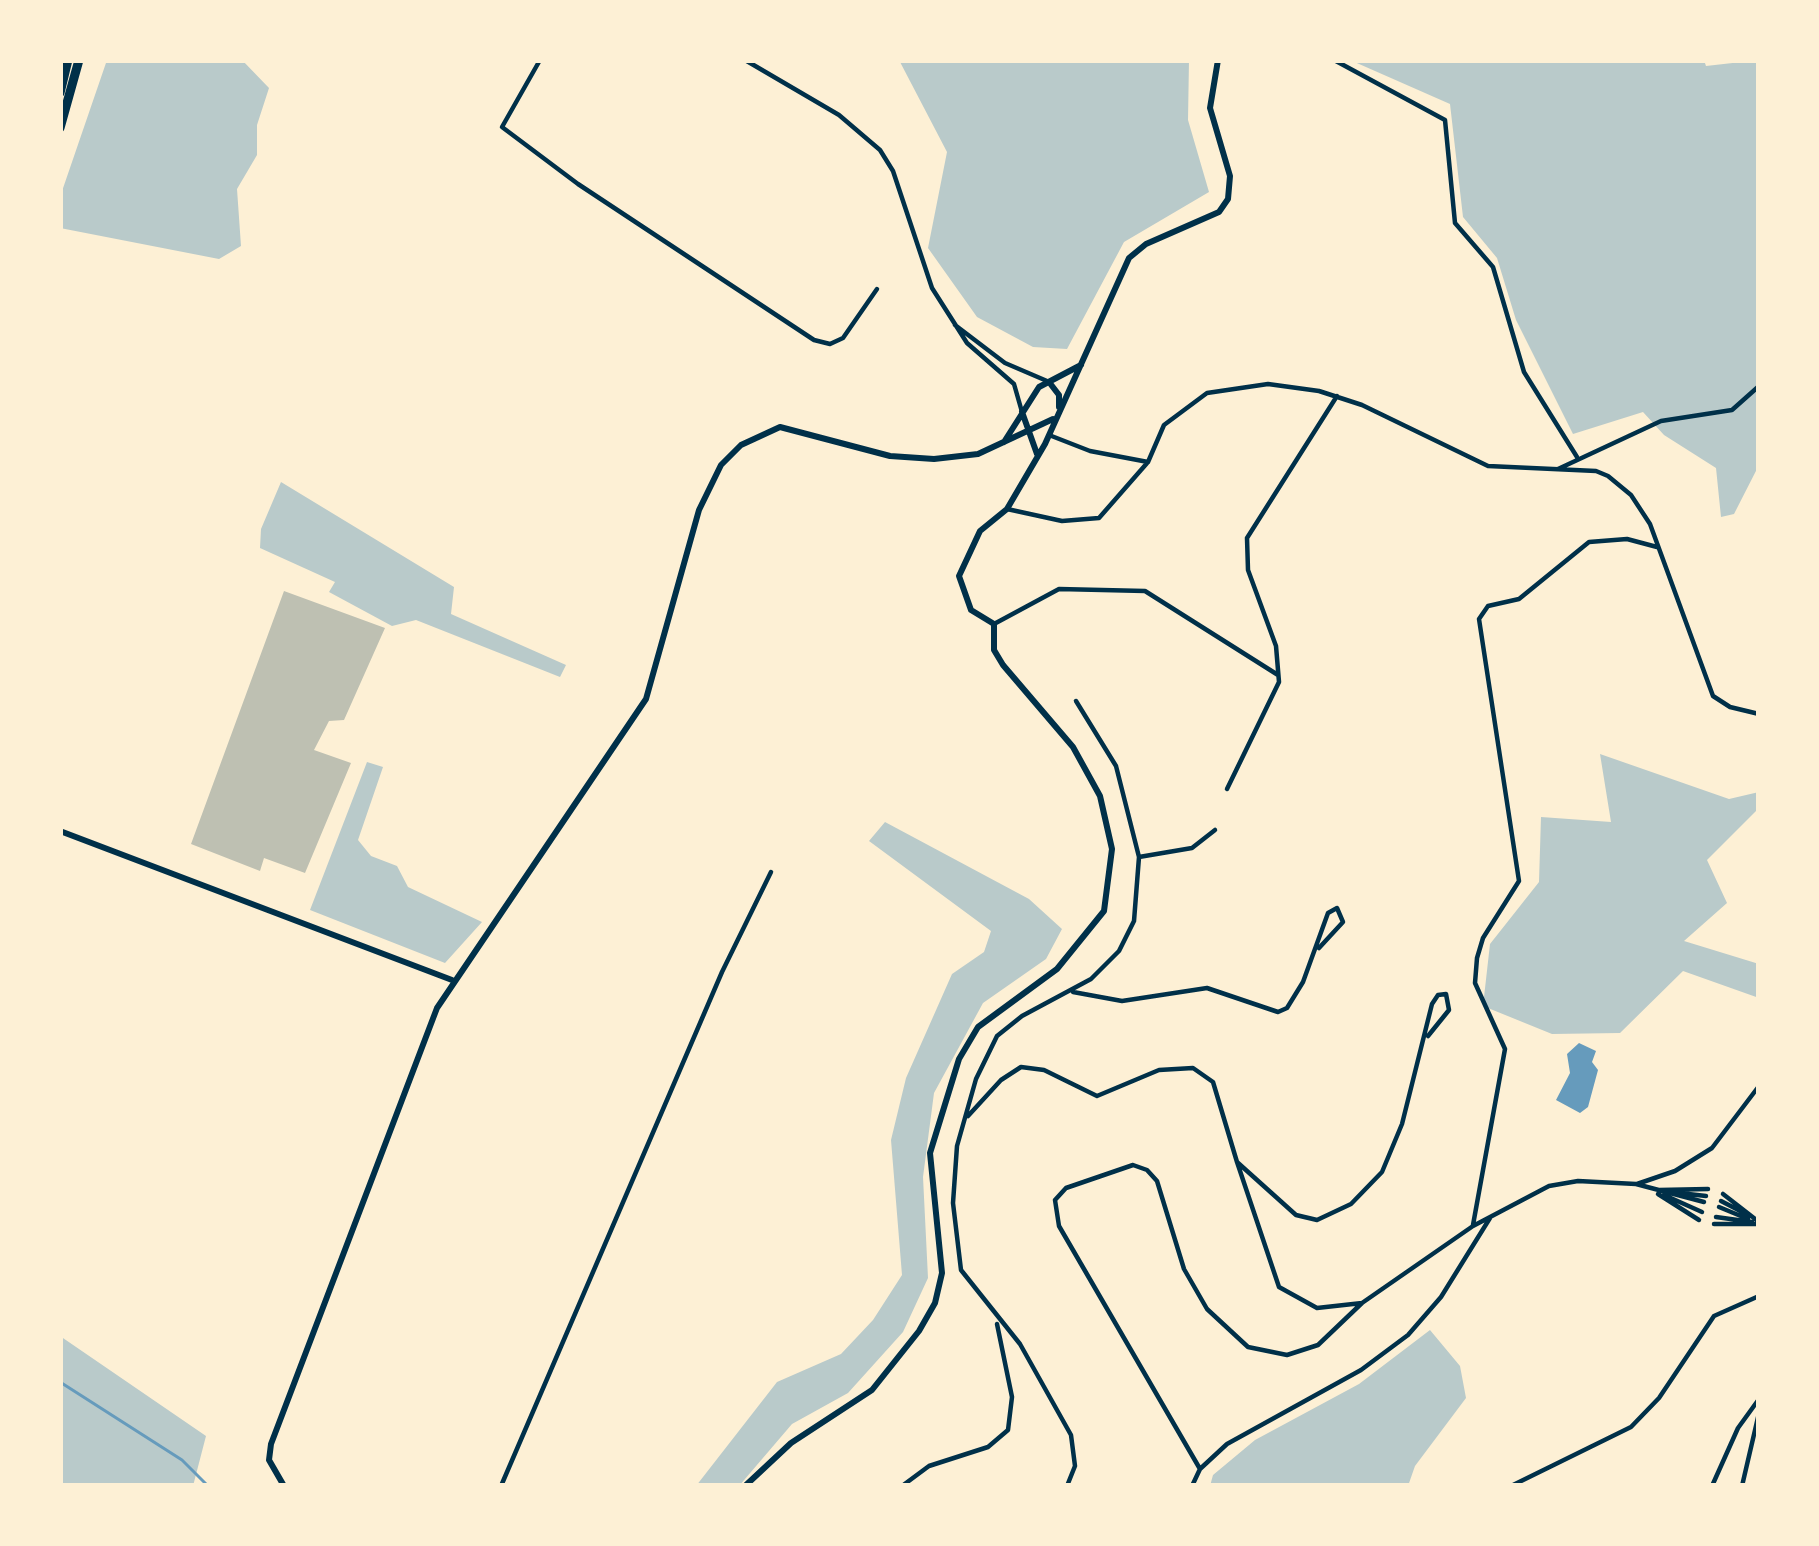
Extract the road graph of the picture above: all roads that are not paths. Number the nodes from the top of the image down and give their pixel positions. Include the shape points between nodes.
1 (68, 60) edge
2 (80, 60) edge
3 (540, 60) edge
4 (745, 60) edge
5 (1218, 60) edge
6 (1334, 60) edge
7 (60, 93) edge
8 (60, 128) edge
9 (877, 289) dead end
10 (951, 322) junction
11 (1084, 363) junction
12 (1048, 381) junction
13 (1759, 386) edge
14 (1337, 396) junction
15 (1022, 412) junction
16 (1057, 417) junction
17 (1033, 431) junction
18 (1049, 435) junction
19 (1003, 446) junction
20 (1576, 457) junction
21 (1038, 458) junction
22 (1148, 462) junction
23 (1558, 469) junction
24 (1006, 509) junction
25 (1657, 547) junction
26 (994, 624) junction
27 (1278, 675) junction
28 (1076, 701) dead end
29 (1759, 714) edge
30 (1227, 789) dead end
31 (1215, 830) dead end
32 (60, 831) edge
33 (1139, 857) junction
34 (771, 872) dead end
35 (1318, 949) junction
36 (452, 980) junction
37 (1073, 992) junction
38 (1428, 1036) junction
39 (1759, 1086) edge
40 (964, 1121) junction
41 (1237, 1162) junction
42 (1636, 1184) junction
43 (1654, 1190) junction
44 (1700, 1216) dead end
45 (1490, 1218) junction
46 (1715, 1220) dead end
47 (1759, 1223) edge
48 (1473, 1226) junction
49 (1759, 1296) edge
50 (1362, 1303) junction
51 (996, 1318) junction
52 (1759, 1399) edge
53 (1759, 1412) edge
54 (1200, 1469) junction
55 (284, 1486) edge
56 (501, 1486) edge
57 (745, 1486) edge
58 (902, 1486) edge
59 (1067, 1486) edge
60 (1192, 1486) edge
61 (1511, 1486) edge
62 (1712, 1486) edge
63 (1742, 1486) edge

1 - 7 highway
2 - 8 highway
3 - 9 street via 502,128 578,184 814,340 843,338
4 - 10 street via 839,115 880,150
5 - 11 street via 1210,108 1230,176 1228,199 1219,212 1130,257
6 - 20 street via 1445,120 1455,223 1492,267 1524,372
10 - 12 street via 1005,363
10 - 15 street via 1015,384
11 - 12 street
11 - 16 street
12 - 15 street
12 - 16 street via 1059,394
13 - 20 street via 1719,415 1661,421
14 - 22 street via 1268,384 1207,393 1164,425
14 - 23 street via 1488,466
14 - 27 street via 1247,538 1248,570 1271,628
15 - 17 street
15 - 19 street
16 - 17 street
16 - 18 street
17 - 19 street
17 - 21 street
18 - 21 street
18 - 22 street
19 - 36 street via 912,459 788,427 741,445 706,489 646,699
20 - 23 street
21 - 24 street
22 - 24 street via 1099,518 1062,521
23 - 25 street via 1596,471 1631,494
24 - 26 street via 980,531 958,576 971,610
25 - 29 street via 1713,696
25 - 48 street via 1588,542 1519,599 1488,606 1479,619 1519,881 1477,958 1474,982 1505,1048
26 - 27 street via 1059,589 1145,591
26 - 57 street via 994,650 1073,747 1100,796 1112,849 1104,911 1057,969 978,1027 959,1059 930,1153 940,1290 911,1342 872,1390 791,1443
27 - 30 street
28 - 33 street via 1116,766
31 - 33 street via 1192,848
32 - 36 street
33 - 37 street via 1128,937
34 - 56 street
35 - 35 street via 1343,922 1337,908 1328,914
35 - 37 street via 1278,1012 1207,988 1122,1001
36 - 55 street via 271,1444 269,1460
37 - 40 street via 997,1036
38 - 38 street via 1449,1010 1446,994 1435,998
38 - 41 street via 1392,1152 1351,1204 1306,1220
39 - 42 street via 1712,1148
40 - 41 street via 1021,1067 1097,1096 1183,1066 1214,1082
40 - 51 street via 953,1176 956,1259
41 - 50 street via 1279,1287 1317,1308
42 - 43 street
42 - 45 street via 1549,1186
43 - 43 street via 1706,1196
43 - 44 street
45 - 48 street
45 - 54 street via 1441,1297 1390,1351 1252,1428
46 - 47 street
47 - 47 street via 1721,1200
48 - 50 street
49 - 61 street via 1714,1316 1659,1398 1630,1426
50 - 54 street via 1336,1332 1302,1352 1248,1347 1196,1294 1153,1175 1132,1165 1061,1192 1059,1226
51 - 58 street via 1012,1397 1008,1430
51 - 59 street via 1020,1344 1071,1435 1075,1466
52 - 62 street
53 - 63 street
54 - 60 street

